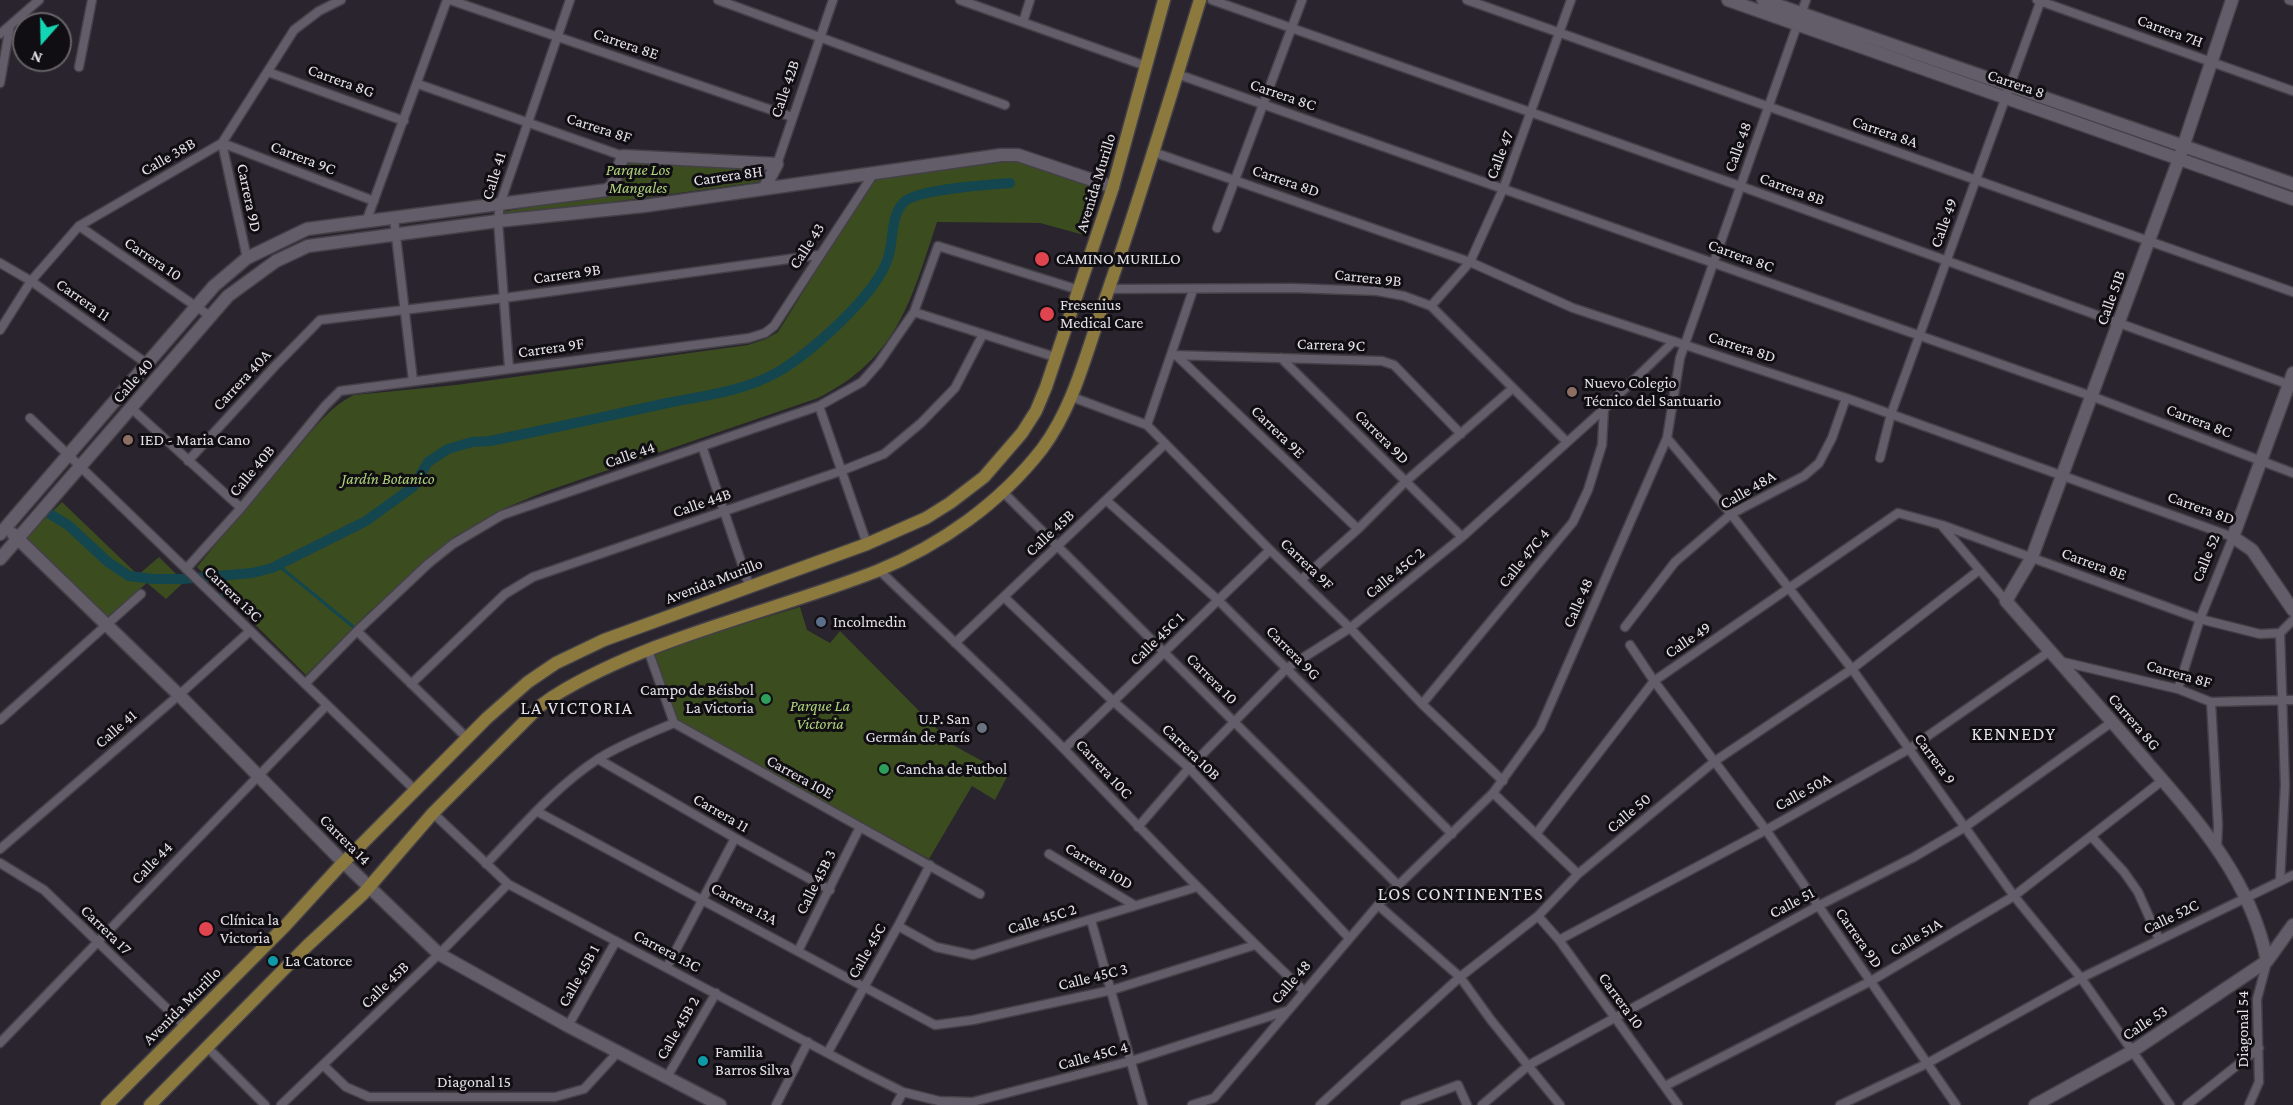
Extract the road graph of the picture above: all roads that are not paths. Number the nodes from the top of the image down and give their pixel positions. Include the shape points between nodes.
1 (39, 0) edge
2 (92, 0) edge
3 (341, 0) edge
4 (448, 0) edge
5 (570, 0) edge
6 (718, 0) edge
7 (833, 0) edge
8 (960, 0) edge
9 (1030, 0) edge
10 (1164, 0) edge
11 (1200, 0) edge
12 (1212, 0) edge
13 (1302, 0) edge
14 (1467, 0) edge
15 (1571, 0) edge
16 (1728, 0) edge
17 (1763, 0) edge
18 (1806, 0) edge
19 (2040, 0) edge
20 (2232, 0) edge
21 (1800, 19) junction
22 (1023, 22) junction
23 (10, 26) junction
24 (1292, 27) junction
25 (0, 34) edge
26 (1559, 34) junction
27 (558, 36) junction
28 (820, 37) junction
29 (2213, 62) junction
30 (1146, 66) junction
31 (79, 67) dead end
32 (268, 72) junction
33 (1178, 74) junction
34 (0, 83) edge
35 (418, 84) junction
36 (2293, 91) edge
37 (2007, 92) junction
38 (1263, 103) junction
39 (1005, 105) dead end
40 (1768, 107) junction
41 (1532, 113) junction
42 (792, 117) junction
43 (404, 121) junction
44 (528, 121) junction
45 (222, 144) junction
46 (1154, 152) junction
47 (2181, 153) junction
48 (623, 156) junction
49 (777, 164) junction
50 (874, 173) junction
51 (1976, 180) junction
52 (1234, 181) junction
53 (2293, 184) edge
54 (1740, 186) junction
55 (765, 187) junction
56 (1113, 187) junction
57 (1503, 189) junction
58 (2293, 199) edge
59 (374, 201) junction
60 (500, 204) junction
61 (394, 219) junction
62 (498, 221) junction
63 (366, 222) junction
64 (79, 226) junction
65 (1216, 228) dead end
66 (396, 234) junction
67 (2149, 240) junction
68 (308, 246) joint
69 (818, 255) junction
70 (247, 258) junction
71 (1946, 261) junction
72 (1470, 262) junction
73 (1714, 262) junction
74 (0, 263) edge
75 (31, 282) junction
76 (1109, 289) junction
77 (1079, 290) junction
78 (1193, 290) junction
79 (2293, 292) edge
80 (504, 298) junction
81 (196, 306) junction
82 (1431, 306) junction
83 (406, 309) junction
84 (914, 312) junction
85 (210, 316) junction
86 (320, 320) joint
87 (2119, 323) junction
88 (0, 330) edge
89 (765, 333) joint
90 (983, 334) junction
91 (1919, 337) junction
92 (1673, 342) junction
93 (1684, 346) junction
94 (1174, 355) junction
95 (1055, 357) junction
96 (1281, 358) junction
97 (146, 363) junction
98 (509, 368) junction
99 (2293, 373) edge
100 (413, 381) junction
101 (2291, 386) edge
102 (1513, 388) junction
103 (340, 391) joint
104 (2091, 396) junction
105 (1072, 397) junction
106 (1846, 398) junction
107 (819, 406) junction
108 (131, 408) junction
109 (1604, 409) junction
110 (1890, 414) junction
111 (30, 418) dead end
112 (1147, 425) junction
113 (1461, 434) junction
114 (1667, 438) junction
115 (1566, 441) junction
116 (1165, 444) junction
117 (702, 446) junction
118 (68, 455) junction
119 (1880, 458) dead end
120 (2260, 459) junction
121 (188, 461) junction
122 (80, 467) junction
123 (841, 471) junction
124 (2293, 473) edge
125 (2062, 476) junction
126 (1406, 482) junction
127 (1003, 492) junction
128 (1106, 500) junction
129 (241, 508) junction
130 (724, 511) junction
131 (1898, 513) joint
132 (1731, 514) junction
133 (1942, 525) junction
134 (2, 529) edge
135 (1358, 529) junction
136 (1462, 537) junction
137 (2232, 537) junction
138 (18, 538) junction
139 (867, 544) junction
140 (1058, 546) junction
141 (1270, 550) junction
142 (2032, 557) junction
143 (0, 559) edge
144 (879, 570) junction
145 (188, 571) junction
146 (1978, 571) junction
147 (1302, 579) junction
148 (749, 585) junction
149 (1788, 589) junction
150 (141, 594) dead end
151 (1004, 597) junction
152 (1218, 600) junction
153 (2006, 601) junction
154 (2292, 607) edge
155 (2200, 619) junction
156 (2293, 620) edge
157 (106, 624) junction
158 (1625, 627) dead end
159 (1350, 628) junction
160 (250, 631) junction
161 (357, 631) junction
162 (2280, 633) junction
163 (955, 644) junction
164 (1630, 645) dead end
165 (648, 650) junction
166 (1164, 652) junction
167 (2054, 656) junction
168 (1287, 668) junction
169 (1852, 669) junction
170 (1654, 681) junction
171 (305, 684) junction
172 (411, 684) junction
173 (2178, 689) junction
174 (179, 695) junction
175 (2283, 700) junction
176 (2293, 700) edge
177 (1113, 701) junction
178 (2211, 702) junction
179 (1422, 704) junction
180 (327, 705) junction
181 (0, 720) edge
182 (1234, 722) junction
183 (2112, 722) junction
184 (674, 723) junction
185 (468, 739) junction
186 (1064, 749) junction
187 (1909, 749) junction
188 (598, 759) junction
189 (1715, 760) junction
190 (1189, 768) junction
191 (258, 776) junction
192 (2163, 780) junction
193 (1503, 781) junction
194 (416, 791) junction
195 (1493, 793) junction
196 (538, 812) junction
197 (434, 813) junction
198 (1138, 826) junction
199 (860, 827) junction
200 (1965, 827) junction
201 (1766, 830) junction
202 (1452, 834) junction
203 (1536, 834) junction
204 (2091, 836) junction
205 (735, 838) junction
206 (2217, 846) junction
207 (0, 849) edge
208 (1049, 854) dead end
209 (344, 862) junction
210 (0, 863) edge
211 (486, 864) junction
212 (930, 865) junction
213 (1578, 874) junction
214 (2293, 875) edge
215 (2280, 880) junction
216 (508, 885) junction
217 (1399, 886) junction
218 (369, 887) junction
219 (1197, 887) junction
220 (830, 890) junction
221 (980, 894) dead end
222 (2014, 896) junction
223 (2247, 897) junction
224 (704, 900) junction
225 (1134, 905) junction
226 (1377, 905) junction
227 (1818, 906) junction
228 (1538, 916) junction
229 (1091, 920) junction
230 (898, 926) junction
231 (2291, 932) edge
232 (1349, 938) junction
233 (2159, 939) junction
234 (1559, 940) junction
235 (97, 941) junction
236 (616, 941) junction
237 (1255, 945) junction
238 (798, 951) junction
239 (439, 954) junction
240 (2267, 961) junction
241 (667, 967) junction
242 (1460, 977) junction
243 (2080, 978) junction
244 (1871, 981) junction
245 (864, 986) junction
246 (1112, 990) junction
247 (1304, 991) junction
248 (716, 993) junction
249 (1286, 1011) junction
250 (1613, 1018) junction
251 (935, 1025) joint
252 (185, 1026) junction
253 (568, 1026) junction
254 (0, 1042) edge
255 (808, 1042) junction
256 (208, 1048) junction
257 (2259, 1048) junction
258 (618, 1052) junction
259 (828, 1052) junction
260 (2131, 1052) junction
261 (1131, 1061) junction
262 (1926, 1064) junction
263 (323, 1065) junction
264 (1529, 1065) junction
265 (667, 1077) junction
266 (1665, 1086) junction
267 (903, 1092) junction
268 (107, 1105) edge
269 (150, 1105) edge
270 (265, 1105) edge
271 (281, 1105) edge
272 (720, 1105) edge
273 (776, 1105) edge
274 (896, 1105) edge
275 (1143, 1105) edge
276 (1192, 1105) edge
277 (1320, 1105) edge
278 (1405, 1105) edge
279 (1467, 1105) edge
280 (1482, 1105) edge
281 (1560, 1105) edge
282 (1678, 1105) edge
283 (1840, 1105) edge
284 (1956, 1105) edge
285 (2035, 1105) edge
286 (2170, 1105) edge
287 (2187, 1105) edge
288 (2249, 1105) edge

1 - 23 street
2 - 31 street
3 - 32 street, Calle 38B via 294,30
4 - 27 street, Carrera 8E
4 - 35 street
5 - 27 street, Calle 41
6 - 28 street
7 - 28 street, Calle 42B
8 - 22 street
9 - 22 street
10 - 30 main road, Avenida Murillo
11 - 33 main road
12 - 24 street, Carrera 8B
13 - 24 street
14 - 26 street, Carrera 8A
15 - 26 street, Calle 47
16 - 21 street, Carrera 8
17 - 21 street, Carrera 8
18 - 21 street, Calle 48
19 - 29 street, Carrera 7H
19 - 37 street, Calle 49
20 - 29 street, Calle 51B
21 - 37 street, Carrera 8
21 - 40 street, Calle 48
22 - 30 street
23 - 25 street
23 - 34 street
24 - 38 street
24 - 41 street, Carrera 8B
26 - 40 street, Carrera 8A
26 - 41 street, Calle 47
27 - 42 street, Carrera 8E
27 - 44 street, Calle 41
28 - 39 street
28 - 42 street, Calle 42B
29 - 36 street, Carrera 7H
29 - 47 street, Calle 51B
30 - 56 main road, Avenida Murillo
32 - 43 street, Carrera 8G
32 - 45 street, Calle 38B
33 - 38 street, Carrera 8C
33 - 46 main road
35 - 43 street
35 - 44 street, Carrera 8F
37 - 47 street, Carrera 8
37 - 51 street, Calle 49
38 - 52 street
38 - 57 street, Carrera 8C
40 - 51 street, Carrera 8A
40 - 54 street, Calle 48
41 - 54 street, Carrera 8B
41 - 57 street, Calle 47
42 - 49 street, Calle 42B
43 - 59 street
44 - 48 street, Carrera 8F
44 - 60 street, Calle 41
45 - 59 street, Carrera 9C
45 - 64 street, Calle 38B
45 - 70 street, Carrera 9D
46 - 52 street, Carrera 8D
46 - 76 main road
47 - 53 street, Carrera 8
47 - 58 street, Carrera 8
47 - 67 street, Calle 51B
48 - 49 street, Carrera 8F
48 - 60 street via 608,190
49 - 55 street, Calle 42B
50 - 55 street, Carrera 8H
50 - 56 street, Carrera 8H via 1018,155
50 - 69 street, Calle 43
51 - 67 street, Carrera 8A
51 - 71 street, Calle 49
52 - 65 street
52 - 72 street, Carrera 8D
54 - 71 street, Carrera 8B
54 - 73 street, Calle 48
55 - 62 street, Carrera 8H via 644,206
56 - 77 main road, Avenida Murillo
57 - 72 street, Calle 47
57 - 73 street, Carrera 8C
59 - 63 street
60 - 61 street
60 - 62 street, Calle 41
61 - 63 street
61 - 66 street
62 - 66 street, Carrera 8H
62 - 80 street, Calle 41
63 - 70 street, Calle 40 via 307,229
64 - 75 street, Calle 38B
64 - 81 street, Carrera 10
66 - 68 street, Carrera 8H
66 - 83 street
67 - 79 street, Carrera 8A
67 - 87 street, Calle 51B
68 - 85 street, Calle 40 via 276,261 228,296
69 - 80 street, Carrera 9B
69 - 89 street, Calle 43 via 774,326
70 - 81 street, Calle 40
71 - 87 street, Carrera 8B
71 - 91 street, Calle 49
72 - 82 street, Calle 47
72 - 92 street, Carrera 8D via 1573,308
73 - 91 street, Carrera 8C
73 - 93 street, Calle 48
74 - 75 street, Carrera 11
75 - 88 street, Calle 38B
75 - 97 street, Carrera 11
76 - 78 street, Carrera 9B
76 - 105 main road
77 - 84 street, Calle 44 via 938,246
77 - 95 main road, Avenida Murillo
78 - 82 street, Carrera 9B via 1377,291
78 - 94 street
80 - 83 street, Carrera 9B
80 - 98 street, Calle 41
81 - 85 street, Carrera 10
81 - 97 street, Calle 40
82 - 102 street, Carrera 9B
83 - 86 street, Carrera 9B
83 - 100 street
84 - 90 street
84 - 107 street, Calle 44 via 862,382
85 - 108 street, Calle 40
86 - 121 street, Carrera 40A
87 - 101 street, Carrera 8B
87 - 104 street, Calle 51B
89 - 98 street, Carrera 9F
90 - 95 street
90 - 123 street, Calle 44B via 955,388 921,423 884,454
91 - 104 street, Carrera 8C
91 - 110 street, Calle 49
92 - 93 street, Carrera 8D
92 - 109 street, Calle 45C 2
93 - 106 street, Carrera 8D
93 - 114 street, Calle 48
94 - 96 street, Carrera 9C
94 - 112 street
94 - 135 street, Carrera 9E
95 - 139 main road, Avenida Murillo via 1036,411 984,477 926,518
96 - 113 street, Carrera 9C via 1382,361 1394,365
96 - 126 street, Carrera 9D
97 - 118 street, Calle 40
98 - 100 street, Carrera 9F
99 - 101 street, Calle 52
100 - 103 street, Carrera 9F
101 - 120 street, Calle 52
102 - 113 street
102 - 115 street, Carrera 9B
103 - 129 street, Calle 40B
104 - 120 street, Carrera 8C
104 - 125 street, Calle 51B
105 - 112 street, Carrera 9F
105 - 127 main road via 1042,448
106 - 110 street, Carrera 8D
106 - 132 street, Calle 48A via 1819,463 1804,476
107 - 117 street, Calle 44
107 - 123 street
108 - 121 street
108 - 122 street, Calle 40
109 - 115 street, Calle 45C 2
109 - 179 street, Calle 47C 4 via 1602,445 1573,522
110 - 119 street, Calle 49
110 - 125 street, Carrera 8D
111 - 118 street, Carrera 13C
112 - 116 street, Carrera 9F
113 - 126 street
114 - 132 street, Carrera 9
114 - 193 street, Calle 48 via 1540,728
115 - 136 street, Calle 45C 2
116 - 128 street, Calle 45B
116 - 141 street, Carrera 9F
117 - 130 street
117 - 161 street, Calle 44 via 502,515 428,564
118 - 122 street, Carrera 13C
118 - 134 street, Calle 40
120 - 124 street, Carrera 8C
120 - 137 street, Calle 52
121 - 129 street
122 - 138 street, Calle 40
122 - 145 street, Carrera 13C
123 - 130 street, Calle 44B
123 - 139 street
125 - 137 street, Carrera 8D
125 - 142 street, Calle 51B
126 - 135 street
126 - 136 street, Carrera 9D
127 - 140 street, Carrera 10
127 - 144 main road via 940,538
128 - 140 street, Calle 45B
128 - 152 street, Carrera 9G
129 - 145 street, Calle 40B
130 - 148 street
130 - 172 street, Calle 44B via 533,578 506,594
131 - 133 street, Carrera 8E
131 - 149 street, Calle 49
132 - 149 street, Carrera 9
132 - 158 street, Calle 48A via 1675,562
133 - 142 street, Carrera 8E
133 - 146 street, Carrera 8G
134 - 138 street, Carrera 14
135 - 147 street
136 - 159 street, Calle 45C 2
137 - 154 street, Carrera 8D via 2252,550
137 - 155 street, Calle 52
138 - 143 street, Calle 40
138 - 157 street, Carrera 14
139 - 148 main road, Avenida Murillo
140 - 151 street, Calle 45B
140 - 166 street, Carrera 10
141 - 147 street, Carrera 9F
141 - 152 street, Calle 45C 1
142 - 153 street, Calle 51B
142 - 155 street, Carrera 8E
144 - 163 street, Carrera 10C
144 - 165 main road
145 - 160 street, Carrera 13C
146 - 153 street, Carrera 8G
146 - 169 street, Calle 50
147 - 159 street, Carrera 9F
148 - 185 main road, Avenida Murillo via 564,659 528,682
149 - 169 street, Carrera 9
149 - 170 street, Calle 49
150 - 157 street
151 - 163 street, Calle 45B
151 - 177 street, Carrera 10B
152 - 166 street, Calle 45C 1
152 - 168 street, Carrera 9G
153 - 167 street, Carrera 8G
155 - 162 street, Carrera 8E via 2260,634
155 - 173 street, Calle 52
156 - 162 street
157 - 174 street, Carrera 14
157 - 181 street
159 - 168 street, Calle 45C 2
159 - 179 street, Carrera 9F
160 - 171 street, Carrera 13C
160 - 174 street, Calle 41
161 - 171 street, Calle 44
161 - 172 street
162 - 175 street
163 - 186 street, Carrera 10C
164 - 170 street, Carrera 9D
165 - 184 street
165 - 197 main road via 540,706
166 - 177 street, Calle 45C 1
166 - 182 street, Carrera 10
167 - 173 street, Carrera 8F
167 - 183 street, Carrera 8G
167 - 187 street, Calle 50A
168 - 182 street, Calle 45C 2
168 - 202 street, Carrera 9G
169 - 187 street, Carrera 9
169 - 189 street, Calle 50
170 - 189 street, Carrera 9D
170 - 203 street, Calle 49
171 - 180 street, Carrera 13C
172 - 185 street
173 - 178 street, Carrera 8F
174 - 191 street, Carrera 14
174 - 207 street, Calle 41
175 - 176 street, Carrera 8F
175 - 178 street, Carrera 8F
175 - 215 street via 2285,785
177 - 186 street, Calle 45C 1
177 - 190 street, Carrera 10B
178 - 206 street
179 - 193 street, Carrera 9F
180 - 191 street, Calle 44
180 - 194 street, Carrera 13C
182 - 190 street, Calle 45C 2
182 - 217 street, Carrera 10
183 - 192 street, Carrera 8G
183 - 200 street, Calle 51
184 - 188 street
184 - 199 street, Carrera 10E
185 - 194 main road, Avenida Murillo
186 - 198 street, Carrera 10C
187 - 200 street, Carrera 9
187 - 201 street, Calle 50A
188 - 196 street via 568,781
188 - 205 street, Carrera 11
189 - 201 street, Carrera 9D
189 - 213 street, Calle 50
190 - 198 street, Calle 45C 2
190 - 232 street, Carrera 10B
191 - 209 street, Carrera 14
191 - 235 street, Calle 44
192 - 204 street, Calle 51A
192 - 206 street, Carrera 8G
193 - 195 street, Calle 48
194 - 209 main road, Avenida Murillo
195 - 202 street, Calle 48
195 - 203 street
196 - 211 street
196 - 224 street, Carrera 13A
197 - 211 street, Carrera 13C
197 - 218 main road
198 - 219 street, Carrera 10C
199 - 212 street, Carrera 10E
199 - 220 street, Calle 45B 3
200 - 222 street, Carrera 9
200 - 227 street, Calle 51
201 - 227 street, Carrera 9D
201 - 234 street, Calle 50A
202 - 217 street, Calle 48
203 - 213 street
204 - 222 street, Calle 51A
204 - 233 street via 2138,892
205 - 220 street, Carrera 11
205 - 224 street
206 - 223 street, Carrera 8G
208 - 225 street, Carrera 10D
209 - 218 street, Carrera 14
209 - 252 main road, Avenida Murillo
210 - 235 street, Carrera 17 via 44,890
211 - 216 street, Carrera 13C
212 - 221 street, Carrera 10E
212 - 230 street, Calle 45C
213 - 228 street, Calle 50
214 - 215 street
215 - 223 street, Calle 52C
216 - 236 street, Carrera 13C
216 - 239 street, Calle 45B
217 - 226 street, Calle 48
218 - 239 street, Carrera 14
218 - 256 main road
219 - 225 street, Calle 45C 2
219 - 237 street, Carrera 10C
220 - 238 street, Calle 45B 3
222 - 243 street, Carrera 9
222 - 244 street, Calle 51A
223 - 233 street, Calle 52C
223 - 240 street, Carrera 8G via 2262,934
224 - 238 street, Carrera 13A
224 - 241 street
225 - 229 street, Calle 45C 2
226 - 232 street, Calle 48
226 - 242 street
227 - 244 street, Carrera 9D
227 - 250 street, Calle 51
228 - 234 street, Carrera 10
228 - 242 street, Calle 50
229 - 230 street, Calle 45C 2 via 973,955 936,947
229 - 246 street
230 - 245 street, Calle 45C
231 - 240 street, Diagonal 54
232 - 247 street, Calle 48
233 - 243 street, Calle 52C
234 - 250 street, Carrera 10
235 - 252 street, Carrera 17
235 - 254 street, Calle 44
236 - 241 street, Carrera 13C
236 - 253 street, Calle 45B 1
237 - 246 street, Calle 45C 3
237 - 247 street, Carrera 10C
238 - 245 street, Carrera 13A
239 - 253 street, Carrera 14
239 - 263 street, Calle 45B
240 - 257 street, Diagonal 54 via 2257,999
240 - 260 street, Calle 53
241 - 248 street, Carrera 13C
242 - 264 street
242 - 277 street, Calle 50
243 - 260 street, Carrera 9
243 - 262 street, Calle 52C
244 - 262 street, Carrera 9D
244 - 266 street, Calle 51A
245 - 251 street, Carrera 13A
245 - 259 street, Calle 45C
246 - 251 street, Calle 45C 3
246 - 261 street
247 - 249 street, Calle 48
248 - 255 street, Carrera 13C
248 - 265 street, Calle 45B 2
249 - 261 street, Calle 45C 4
249 - 276 street, Calle 48 via 1214,1098
250 - 264 street, Calle 51
250 - 266 street, Carrera 10
252 - 268 main road, Avenida Murillo
253 - 258 street, Carrera 14
255 - 259 street, Carrera 13C
255 - 273 street
256 - 269 main road
256 - 270 street
257 - 287 street
257 - 288 street, Diagonal 54 via 2259,1082
258 - 263 street, Diagonal 15 via 584,1089 555,1097 369,1097 346,1086
258 - 265 street, Carrera 14
259 - 267 street, Carrera 13C
260 - 285 street, Calle 53
260 - 286 street, Carrera 9
261 - 267 street, Calle 45C 4 via 972,1102 939,1101
261 - 275 street
262 - 283 street, Calle 52C
262 - 284 street, Carrera 9D
263 - 271 street, Calle 45B
264 - 280 street, Calle 51
264 - 281 street
265 - 272 street, Carrera 14
266 - 282 street, Carrera 10
267 - 274 street
278 - 279 street via 1458,1085

